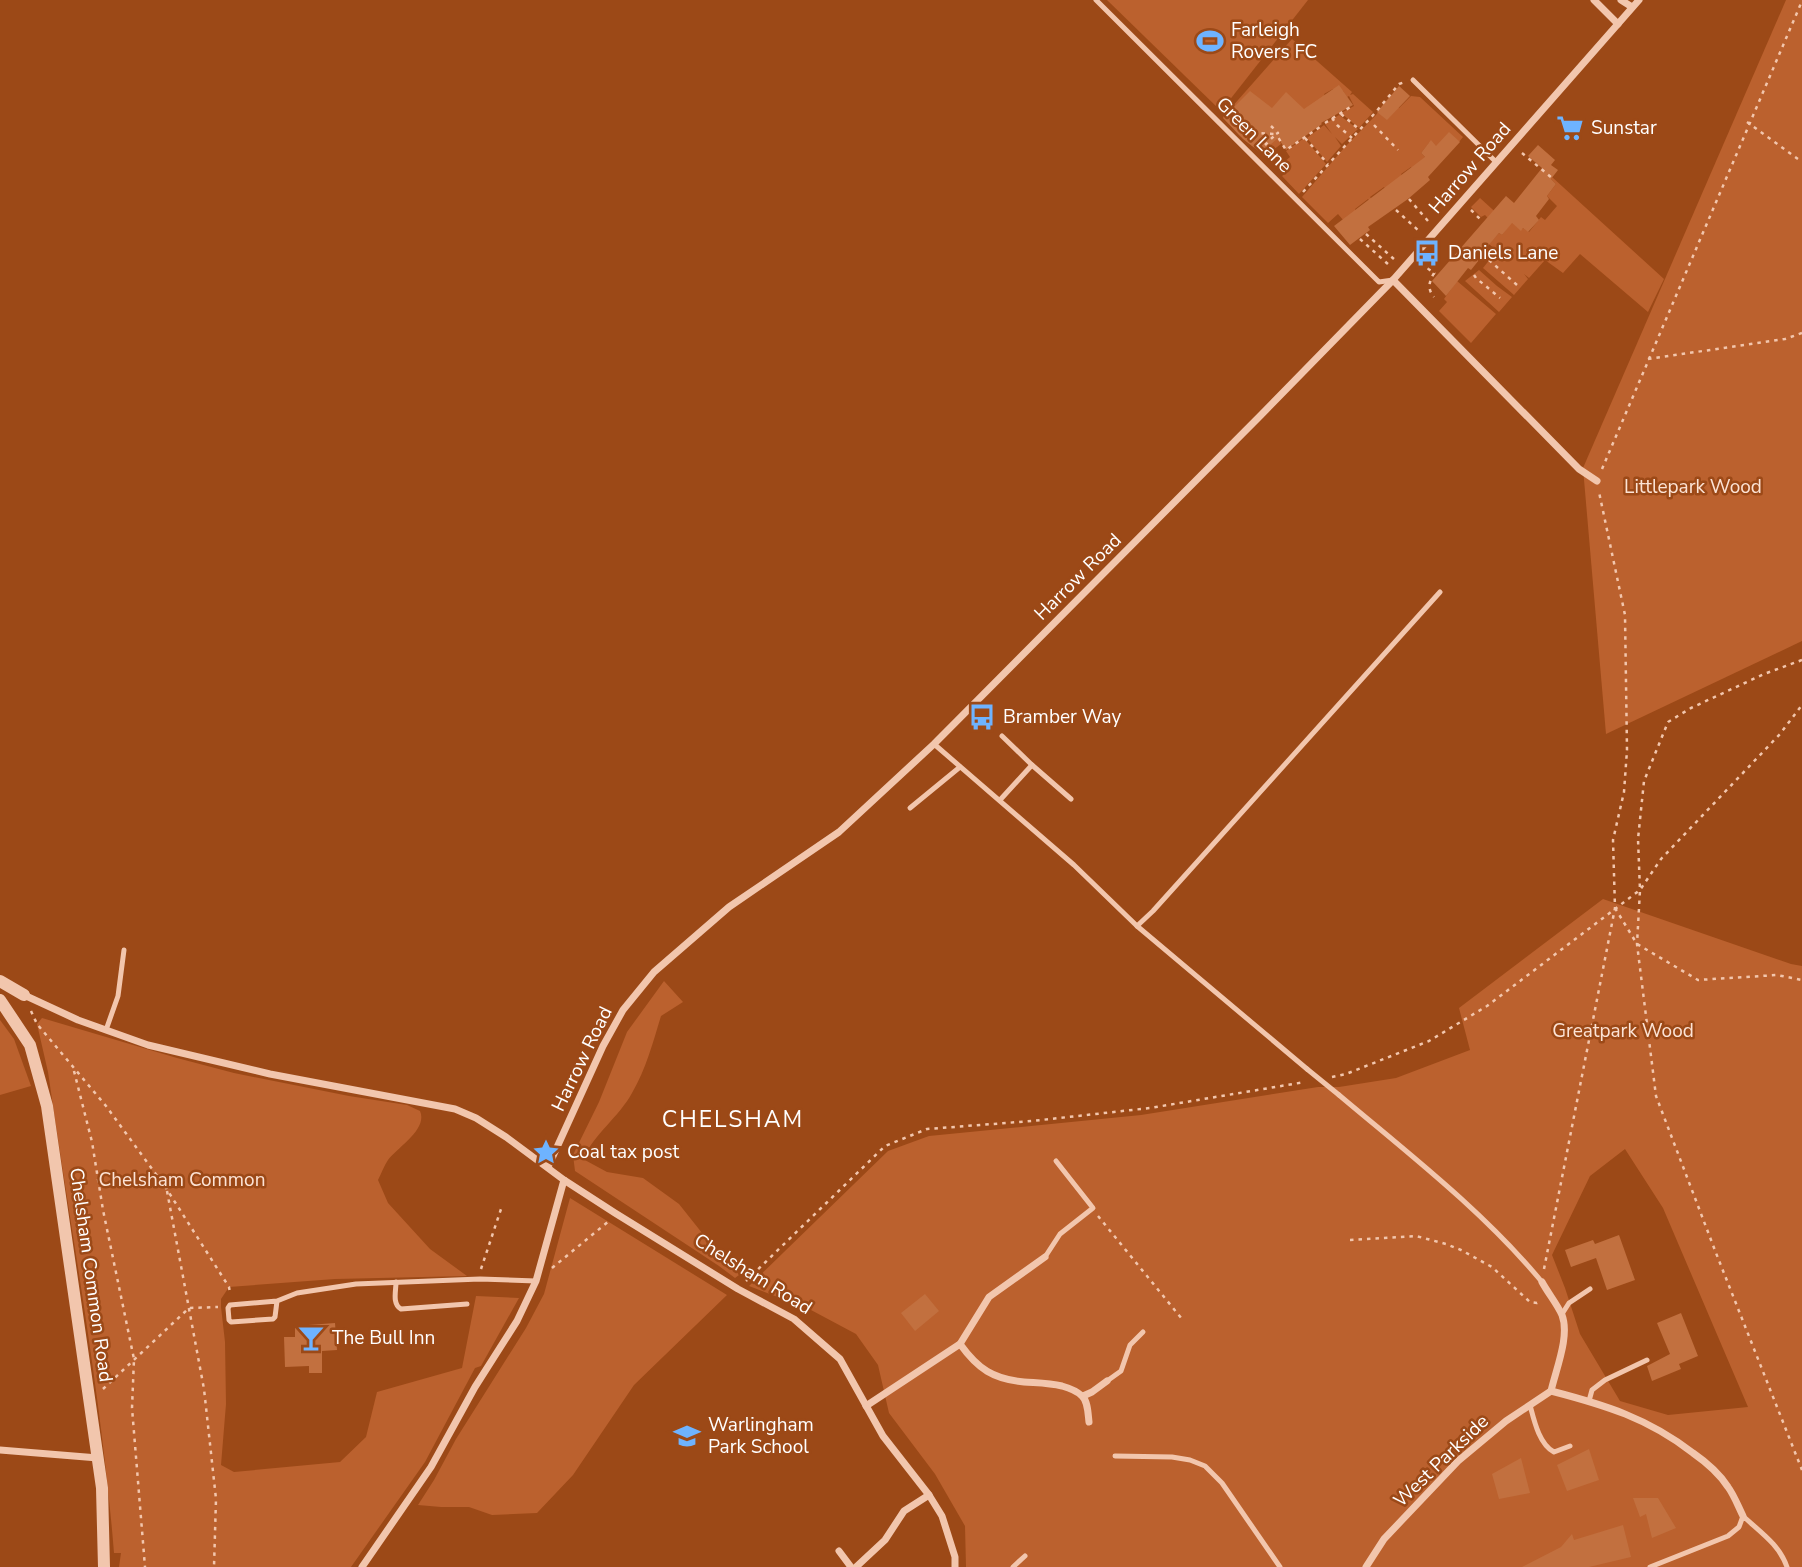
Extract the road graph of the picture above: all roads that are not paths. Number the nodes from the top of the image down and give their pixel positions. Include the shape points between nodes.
1 (1096, 0) edge
2 (1594, 0) edge
3 (1621, 0) edge
4 (1639, 0) edge
5 (1632, 7) junction
6 (1618, 24) junction
7 (1413, 80) road end
8 (1496, 162) junction
9 (1392, 280) junction
10 (1597, 481) road end
11 (1440, 592) dead end
12 (1002, 736) dead end
13 (934, 744) junction
14 (1032, 765) junction
15 (960, 767) junction
16 (1071, 799) dead end
17 (1000, 800) junction
18 (910, 808) dead end
19 (1137, 926) junction
20 (124, 950) dead end
21 (0, 981) edge
22 (24, 995) joint
23 (0, 1000) edge
24 (106, 1030) junction
25 (1056, 1161) dead end
26 (548, 1167) junction
27 (564, 1180) junction
28 (1045, 1257) joint
29 (536, 1281) junction
30 (396, 1282) junction
31 (1542, 1282) joint
32 (1590, 1289) dead end
33 (277, 1301) junction
34 (467, 1304) dead end
35 (1562, 1314) junction
36 (1143, 1332) dead end
37 (960, 1344) junction
38 (1647, 1360) dead end
39 (1107, 1381) joint
40 (1551, 1391) junction
41 (1083, 1396) junction
42 (1589, 1401) junction
43 (1530, 1405) junction
44 (866, 1406) junction
45 (1089, 1422) dead end
46 (1570, 1446) dead end
47 (0, 1450) edge
48 (1115, 1457) dead end
49 (98, 1458) junction
50 (929, 1495) junction
51 (1743, 1516) junction
52 (839, 1551) dead end
53 (1025, 1556) dead end
54 (104, 1567) edge
55 (362, 1567) edge
56 (854, 1567) edge
57 (955, 1567) edge
58 (1013, 1567) edge
59 (1280, 1567) edge
60 (1366, 1567) edge
61 (1650, 1567) edge
62 (1787, 1567) edge

1 - 9 lane, Green Lane via 1379,282
2 - 6 street
3 - 5 street
4 - 5 street, Harrow Road
5 - 6 street, Harrow Road
6 - 8 street, Harrow Road
7 - 8 lane
8 - 9 street, Harrow Road
9 - 10 street via 1579,469
9 - 13 street, Harrow Road
11 - 19 lane
12 - 14 lane
13 - 15 lane
13 - 26 street, Harrow Road via 839,832 729,907 654,972 623,1010 603,1046
14 - 16 lane
14 - 17 lane
15 - 17 lane
15 - 18 lane
17 - 19 lane
19 - 31 lane, bridge via 1469,1205
20 - 24 lane
21 - 22 street
22 - 24 street
23 - 49 street, Chelsham Common Road via 30,1045 47,1106
24 - 26 street via 148,1045 270,1074 455,1109
25 - 28 lane via 1093,1208 1060,1234
26 - 27 street
27 - 29 street
27 - 44 street, Chelsham Road via 613,1215 794,1319 840,1359
28 - 37 street via 989,1297
29 - 30 lane
29 - 55 street via 431,1467
30 - 33 lane via 297,1293
30 - 34 lane via 396,1303 401,1309
31 - 35 street
32 - 35 lane via 1569,1303
33 - 33 lane via 230,1305 229,1320 272,1319
35 - 40 street via 1564,1339
36 - 39 lane via 1130,1345 1121,1371
37 - 41 street via 972,1361 995,1376 1050,1383
37 - 44 street
38 - 42 lane via 1605,1380 1592,1390
39 - 41 street
40 - 42 street
40 - 43 street, West Parkside
41 - 45 street
42 - 51 street via 1642,1420 1674,1438 1708,1464 1728,1487
43 - 46 lane via 1546,1448 1554,1452
43 - 60 street, West Parkside via 1458,1461 1384,1539
44 - 50 street, Chelsham Road
47 - 49 street
48 - 59 lane via 1172,1457 1205,1466 1222,1483
49 - 54 street, Chelsham Common Road
50 - 56 street via 904,1511 885,1540
50 - 57 street, Chelsham Road via 942,1516
51 - 61 lane via 1728,1536
51 - 62 lane via 1773,1542
52 - 56 street
53 - 58 lane

